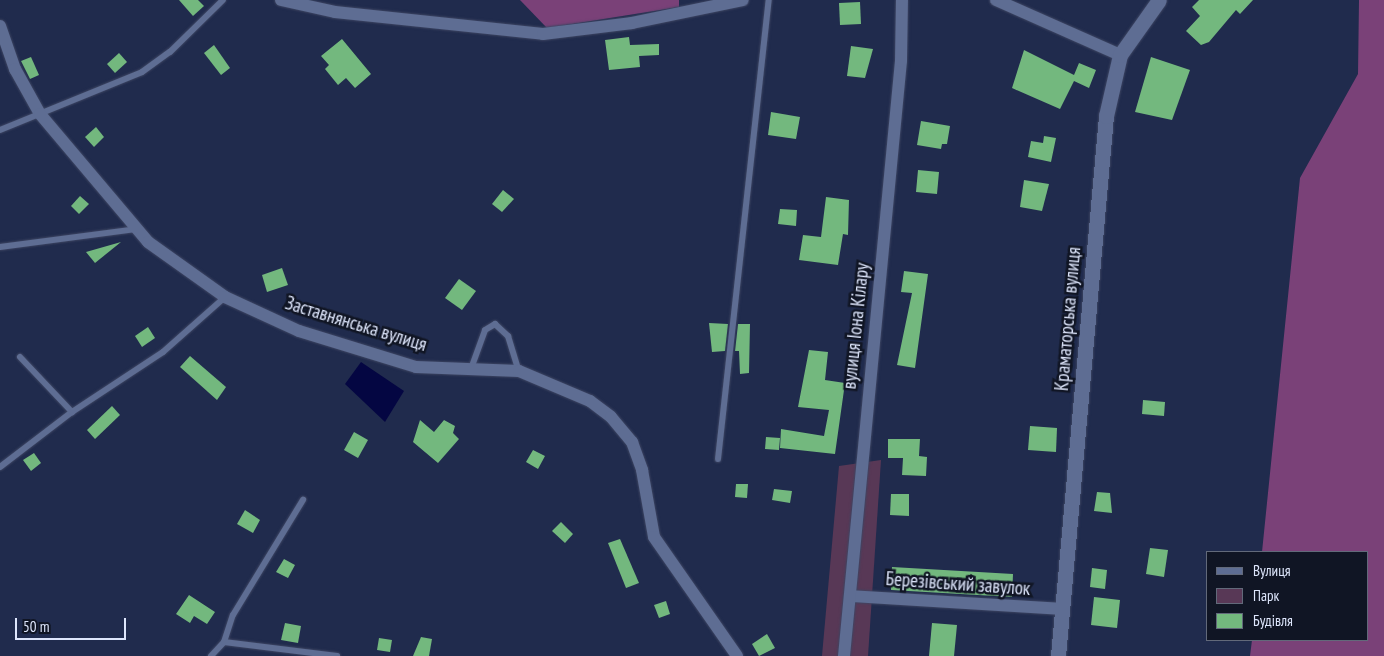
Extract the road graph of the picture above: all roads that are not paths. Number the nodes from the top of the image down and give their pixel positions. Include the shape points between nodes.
1 (224, 0) edge
2 (281, 0) edge
3 (743, 0) edge
4 (769, 0) edge
5 (902, 0) edge
6 (996, 0) edge
7 (1159, 0) edge
8 (0, 26) edge
9 (1120, 55) junction
10 (40, 114) junction
11 (0, 130) edge
12 (138, 229) junction
13 (0, 247) edge
14 (225, 296) junction
15 (20, 357) dead end
16 (472, 366) junction
17 (519, 371) junction
18 (72, 412) junction
19 (718, 459) dead end
20 (0, 467) edge
21 (303, 500) dead end
22 (850, 596) junction
23 (1062, 609) junction
24 (224, 642) junction
25 (211, 656) edge
26 (337, 656) edge
27 (737, 656) edge
28 (844, 656) edge
29 (1058, 656) edge

1 - 10 lane via 170,52 142,72
2 - 3 street via 326,11 543,34 632,24
4 - 19 lane
5 - 22 street, вулиця Іона Кілару via 901,61
6 - 9 street
7 - 9 street, Краматорська вулиця
8 - 10 street, Заставнянська вулиця via 15,69
9 - 23 street, Краматорська вулиця via 1106,116
10 - 11 lane
10 - 12 street, Заставнянська вулиця
12 - 13 lane
12 - 14 street, Заставнянська вулиця
14 - 16 street, Заставнянська вулиця via 299,331 416,367
14 - 18 lane via 163,352
15 - 18 lane
16 - 17 street, Заставнянська вулиця
16 - 17 lane via 485,330 495,324 508,336
17 - 27 street, Заставнянська вулиця via 590,402 611,417 632,442 642,470 654,537
18 - 20 lane
21 - 24 lane via 234,615
22 - 23 street, Березівський завулок
22 - 28 street, вулиця Іона Кілару
23 - 29 street, Краматорська вулиця
24 - 25 lane
24 - 26 lane

